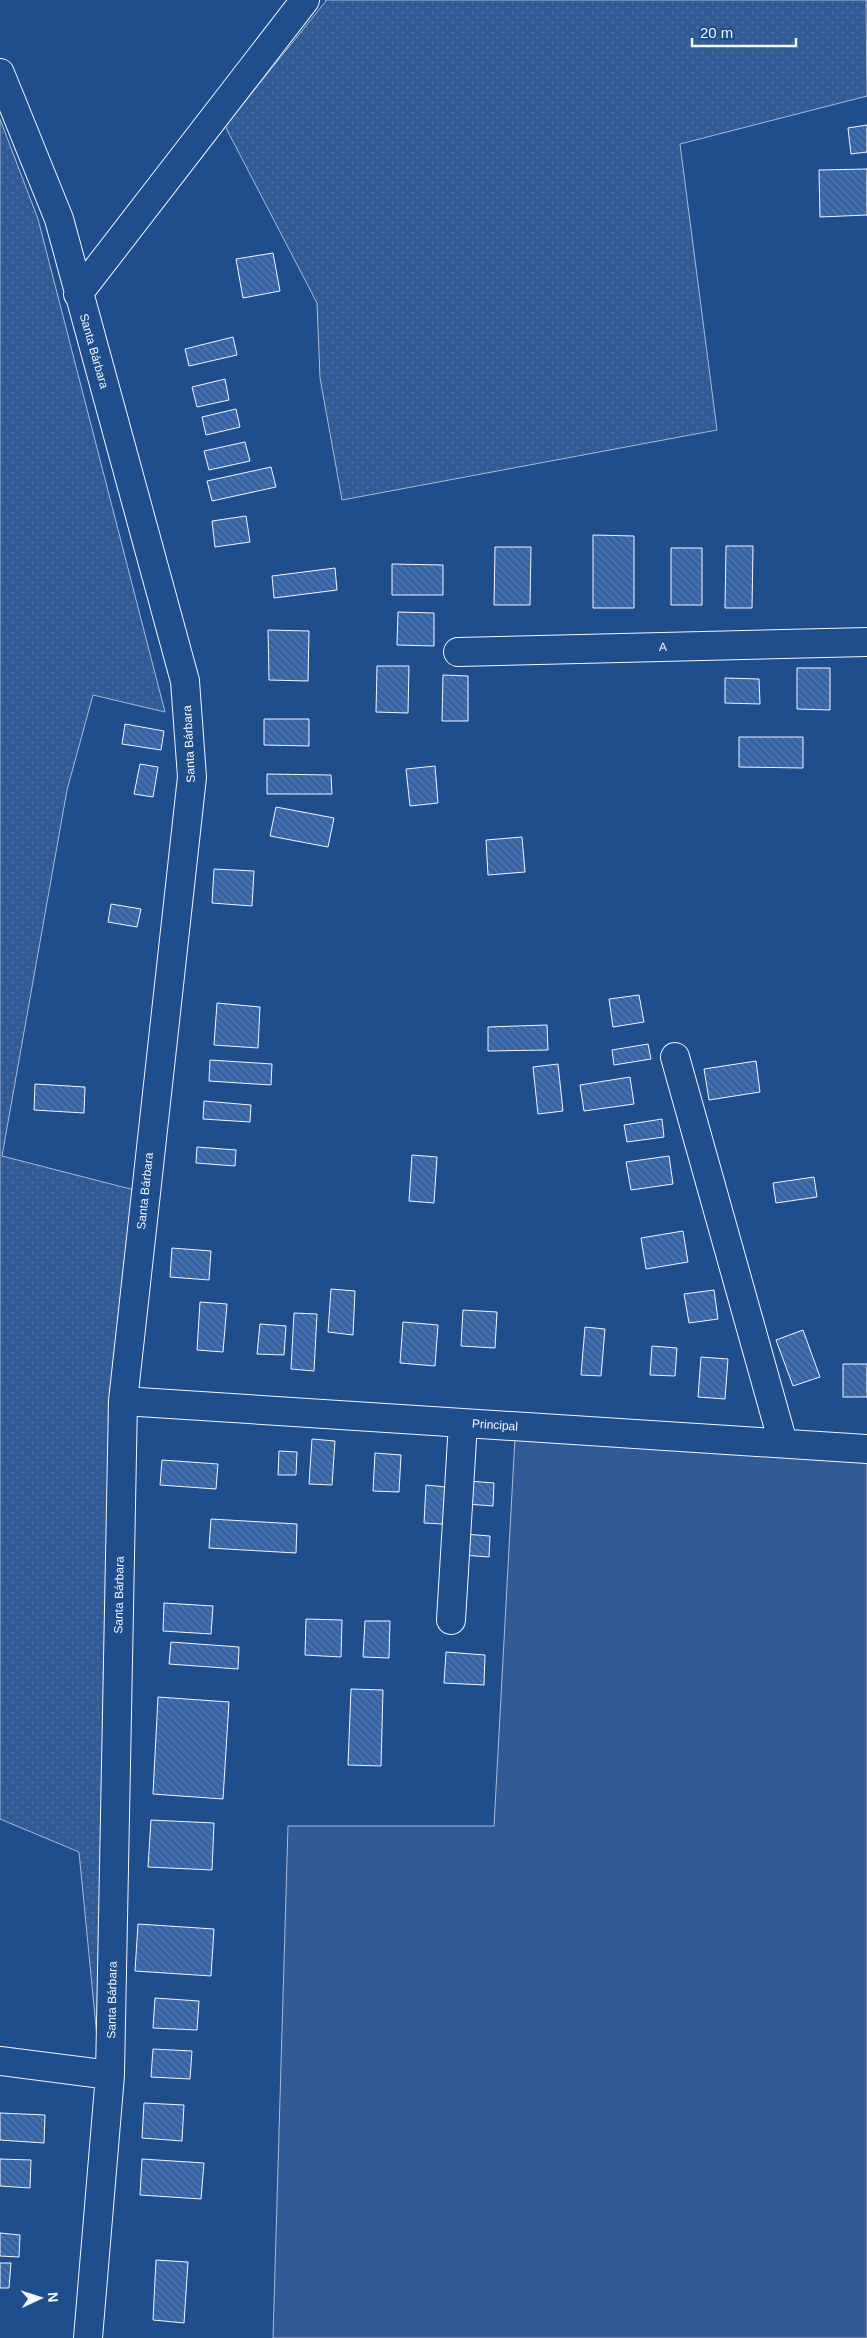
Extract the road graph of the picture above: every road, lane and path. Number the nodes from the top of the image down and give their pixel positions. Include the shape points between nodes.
1 (305, 0) edge
2 (0, 73) edge
3 (78, 294) junction
4 (867, 642) edge
5 (458, 652) dead end
6 (675, 1057) dead end
7 (123, 1401) junction
8 (463, 1423) junction
9 (782, 1443) junction
10 (867, 1449) edge
11 (451, 1620) dead end
12 (0, 2061) edge
13 (110, 2075) junction
14 (88, 2338) edge

1 - 3 street
2 - 3 street, Santa Bárbara via 59,219
3 - 7 street, Santa Bárbara via 185,680 192,777
4 - 5 street, A
6 - 9 street
7 - 8 street, Principal
7 - 13 street, Santa Bárbara
8 - 9 street, Principal
8 - 11 street
9 - 10 street, Principal
12 - 13 street
13 - 14 street, Santa Bárbara

